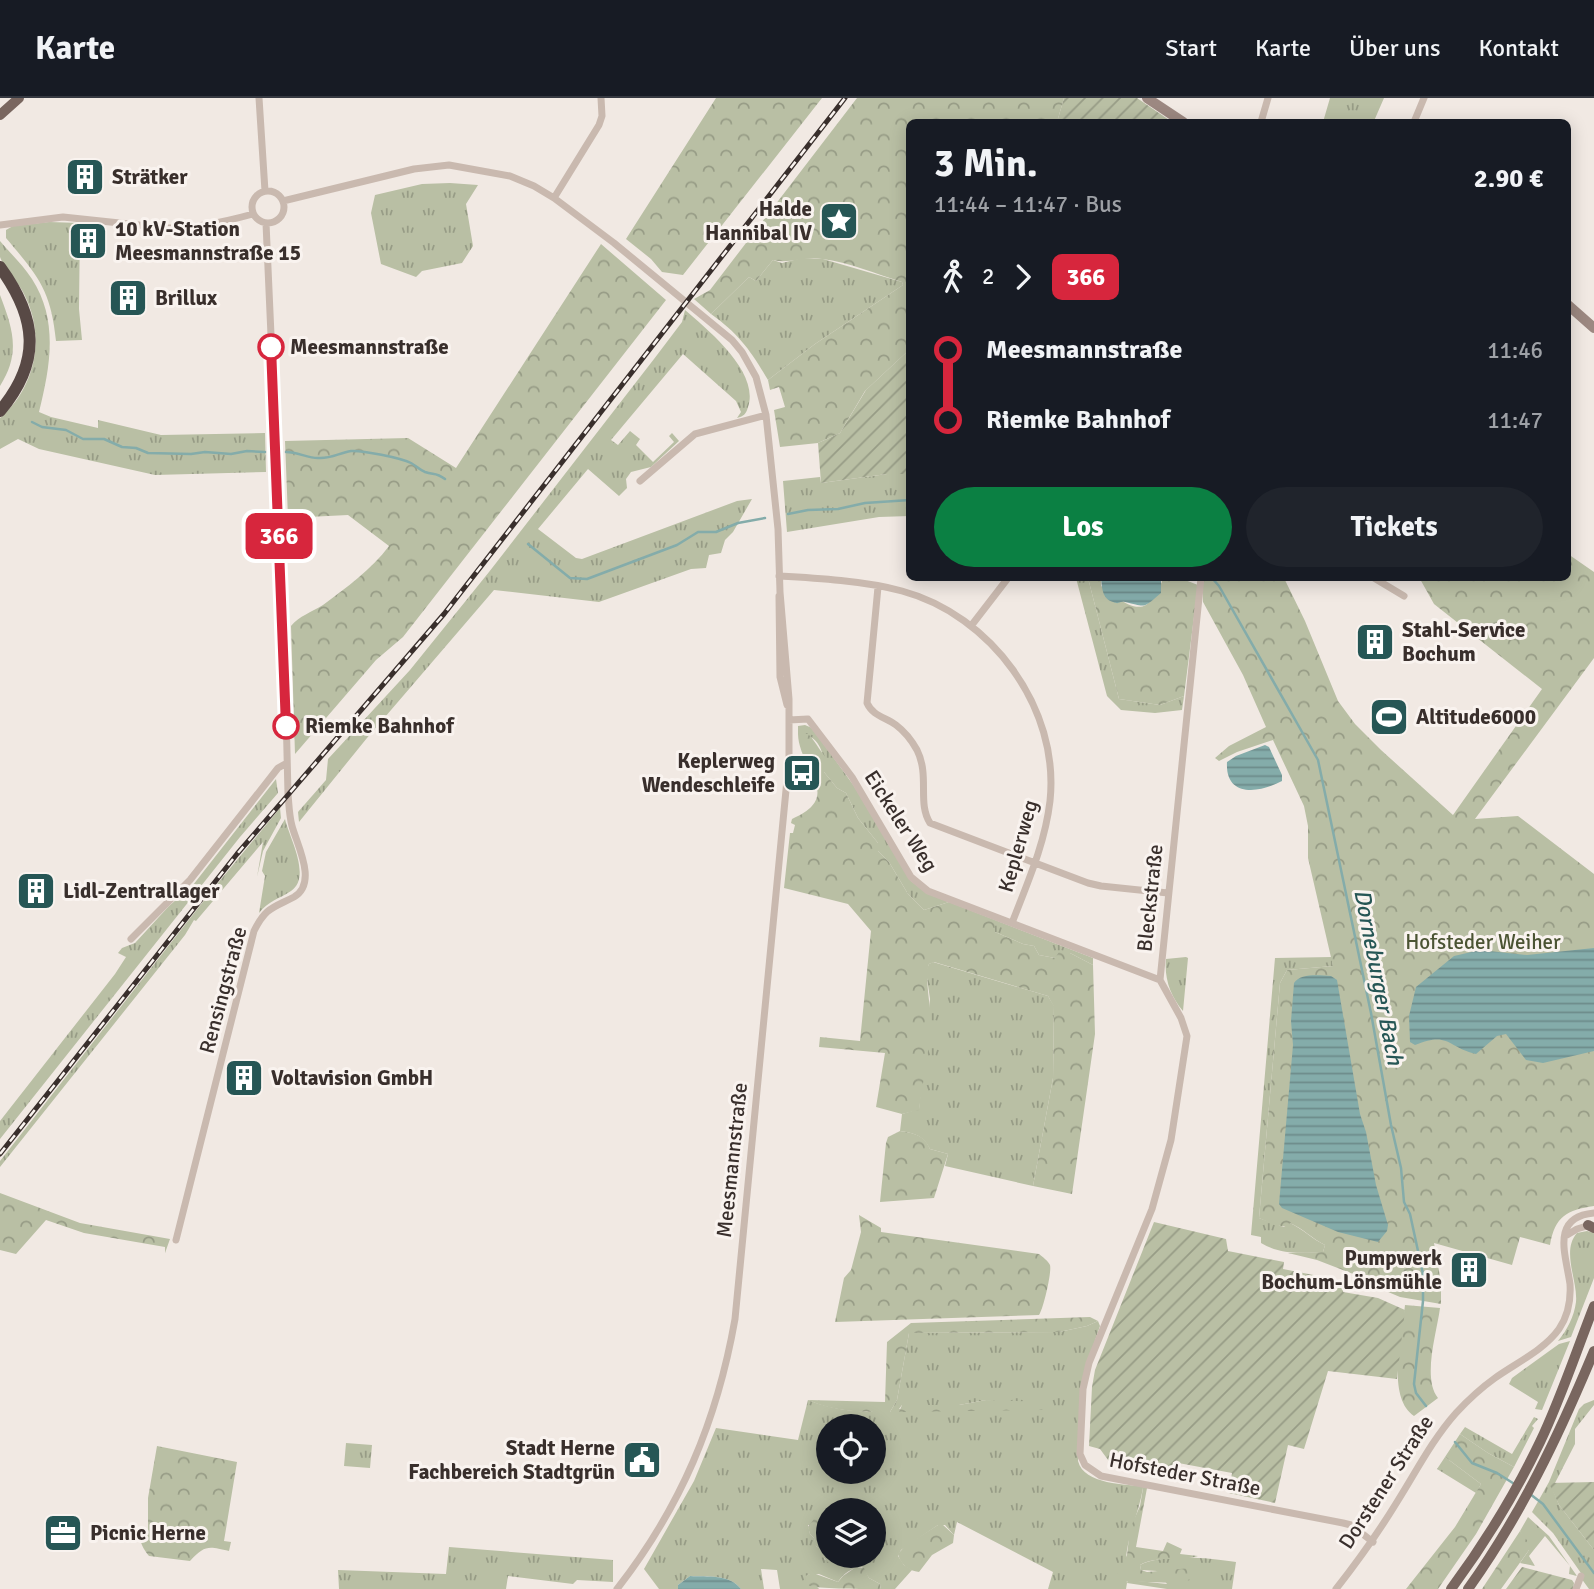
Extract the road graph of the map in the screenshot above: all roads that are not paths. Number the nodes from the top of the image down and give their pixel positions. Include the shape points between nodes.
1 (19, 98) edge
2 (259, 98) edge
3 (601, 98) edge
4 (1147, 98) edge
5 (1268, 98) edge
6 (1424, 98) edge
7 (0, 115) edge
8 (1178, 119) edge
9 (1262, 119) edge
10 (1415, 119) edge
11 (265, 191) junction
12 (554, 198) junction
13 (283, 201) junction
14 (253, 214) junction
15 (266, 223) junction
16 (0, 225) edge
17 (0, 267) edge
18 (0, 278) edge
19 (1571, 309) edge
20 (1594, 328) edge
21 (0, 401) edge
22 (0, 411) edge
23 (765, 415) junction
24 (640, 481) dead end
25 (779, 576) junction
26 (1006, 581) edge
27 (1201, 581) edge
28 (1379, 581) edge
29 (878, 587) junction
30 (1404, 596) dead end
31 (971, 626) junction
32 (789, 720) junction
33 (287, 763) junction
34 (1035, 862) junction
35 (1168, 893) junction
36 (1012, 923) junction
37 (131, 939) dead end
38 (1160, 979) junction
39 (1594, 1213) edge
40 (1151, 1214) joint
41 (1592, 1226) edge
42 (1567, 1235) junction
43 (176, 1240) dead end
44 (1594, 1306) edge
45 (1594, 1351) edge
46 (1373, 1542) junction
47 (1581, 1576) dead end
48 (617, 1589) edge
49 (1336, 1589) edge
50 (1451, 1589) edge
51 (1468, 1589) edge
52 (1576, 1589) edge

1 - 7 main road
2 - 11 street
3 - 12 street via 599,125
4 - 8 street
5 - 9 street
6 - 10 street
11 - 13 street via 276,192
11 - 14 street via 254,199
12 - 13 street, Meesmannstraße via 510,176 449,165 414,169
12 - 23 street, Meesmannstraße via 732,340 756,377
13 - 15 street via 281,216
14 - 15 street
14 - 16 street via 185,228 63,217
15 - 33 street, Rensingstraße
17 - 22 highway via 23,306 30,342 22,381
18 - 21 highway via 17,308 24,341 16,377
19 - 20 street
23 - 24 street via 695,434
23 - 25 street, Meesmannstraße
25 - 29 street, Keplerweg
25 - 32 street, Meesmannstraße
26 - 31 street
27 - 35 street, Bleckstraße
28 - 30 street
29 - 31 street, Keplerweg via 928,601
29 - 34 street via 867,703 871,711 896,725 916,750 925,779 923,812 930,823
31 - 34 street, Keplerweg via 1024,685 1047,745 1050,800
32 - 36 street, Eickeler Weg via 808,719 852,777 919,886
32 - 48 street, Meesmannstraße via 786,806 729,1354 712,1417 686,1479 660,1529
33 - 37 street via 278,768 190,880
33 - 43 street, Rensingstraße via 290,816 304,865 304,883 294,897 271,909 254,931
34 - 35 street via 1101,886
34 - 36 street, Keplerweg
35 - 38 street, Bleckstraße
36 - 38 street, Eickeler Weg
38 - 40 street, Bleckstraße via 1186,1036 1171,1140
39 - 42 street via 1575,1219 1567,1226
40 - 46 street, Hofsteder Straße via 1089,1363 1080,1430 1085,1465 1101,1476 1351,1525
41 - 42 street
42 - 46 street, Dorstener Straße via 1563,1249 1570,1301 1562,1325 1455,1414
44 - 50 main road via 1554,1410 1518,1484
45 - 51 main road via 1529,1492
46 - 49 street, Dorstener Straße
47 - 52 street

